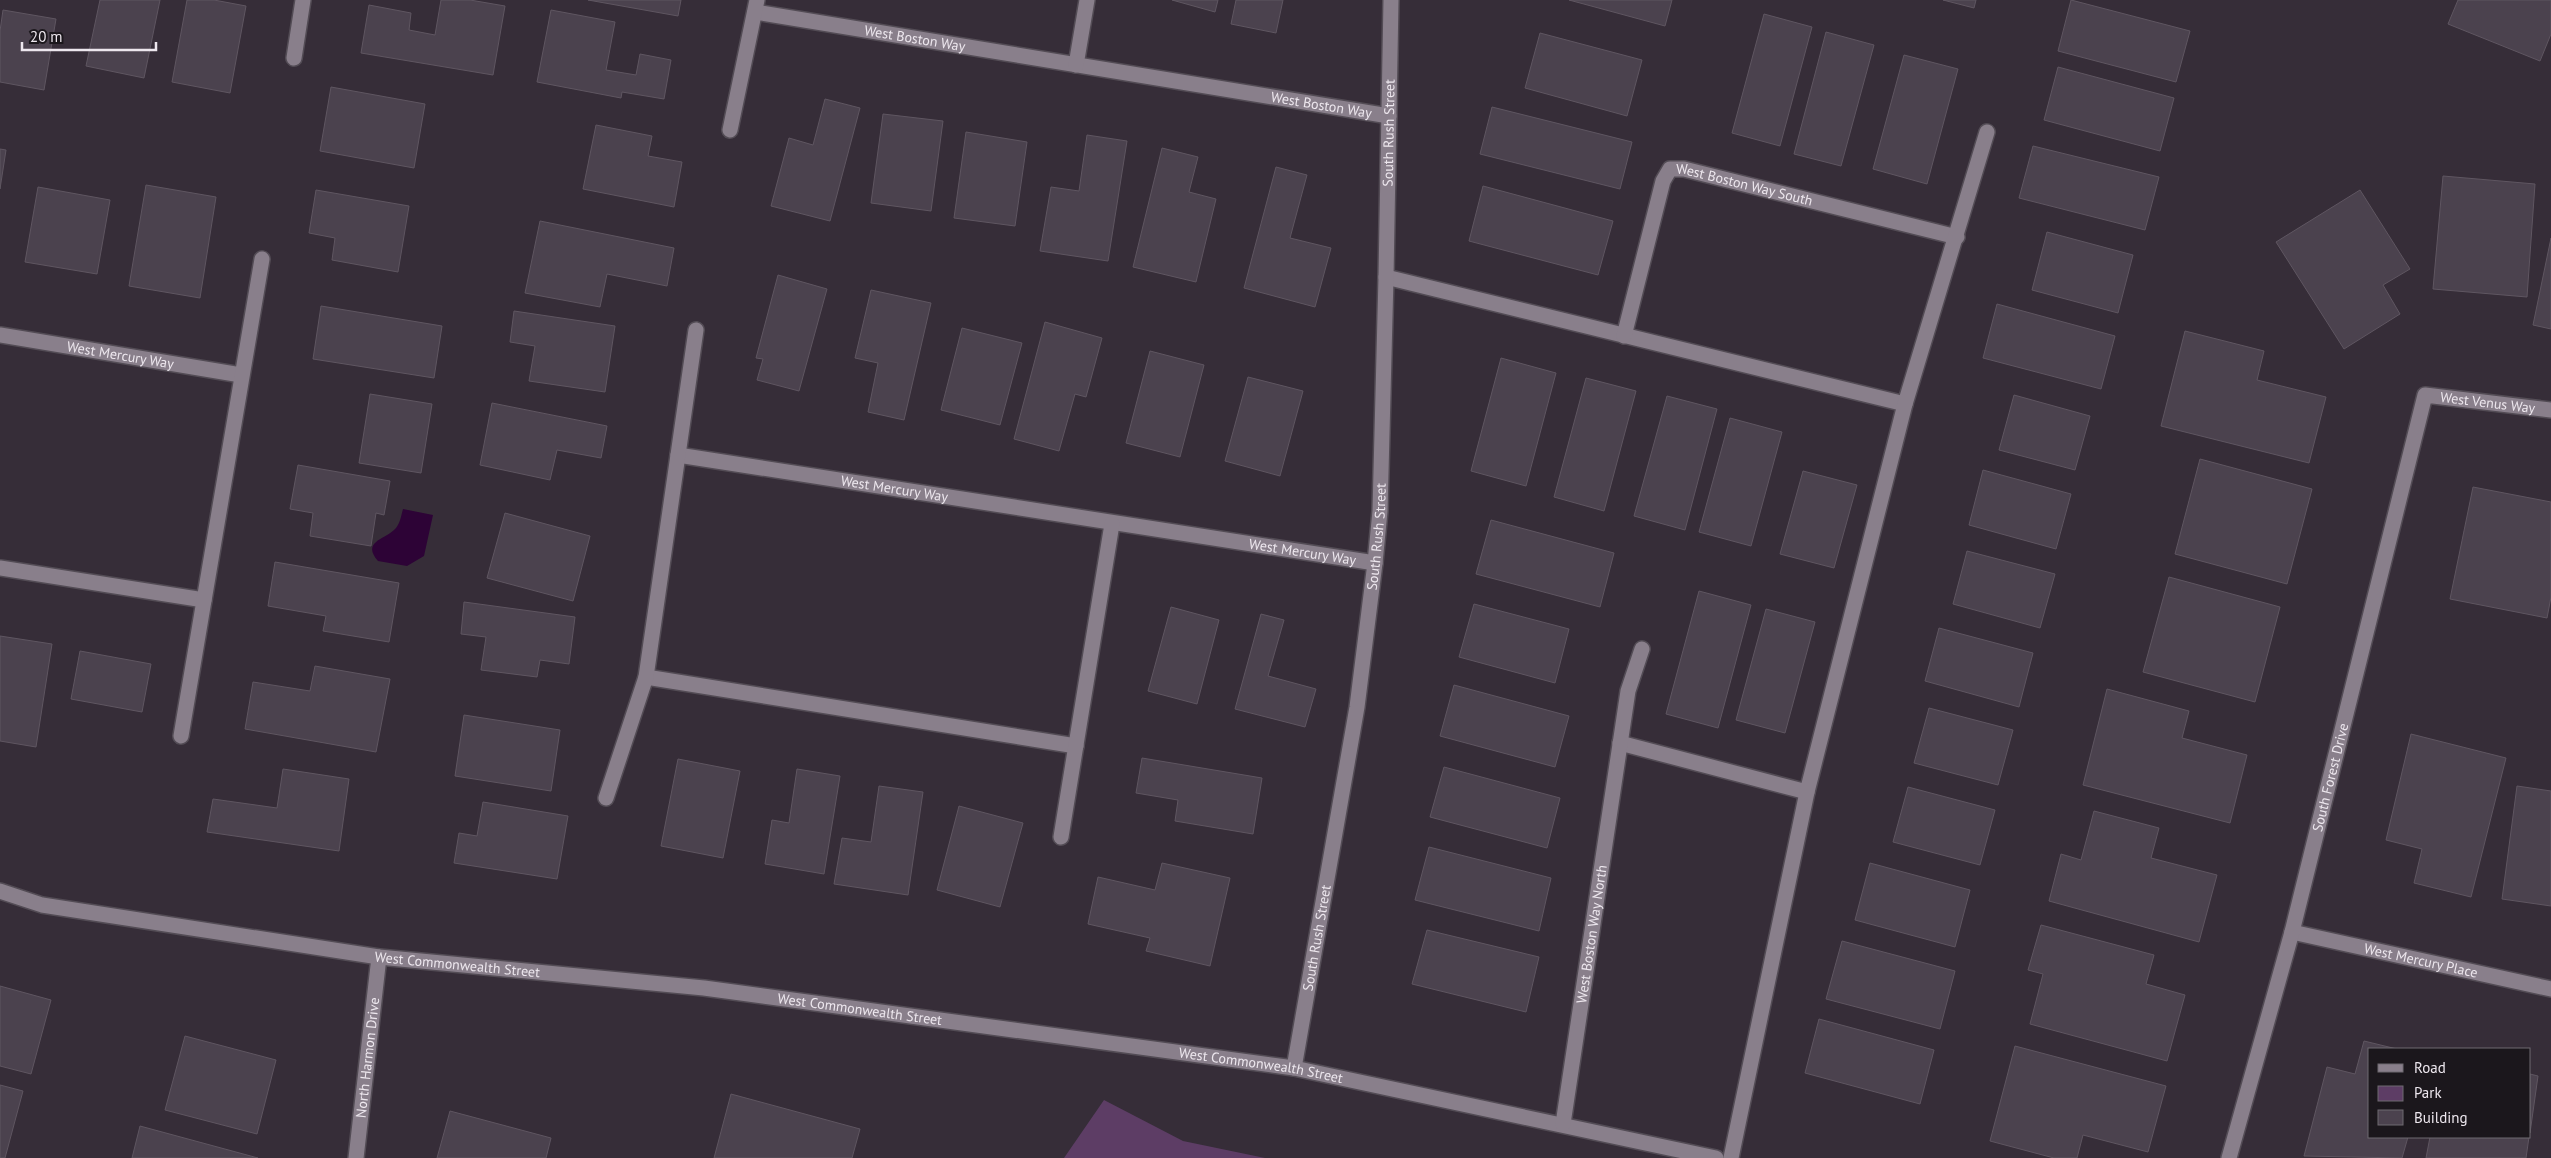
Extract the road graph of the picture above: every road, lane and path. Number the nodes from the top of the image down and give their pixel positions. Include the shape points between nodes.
1 (303, 0) edge
2 (1087, 0) edge
3 (1391, 0) edge
4 (756, 6) edge
5 (294, 58) dead end
6 (1076, 65) junction
7 (1389, 116) junction
8 (730, 130) dead end
9 (1987, 132) dead end
10 (1957, 237) junction
11 (262, 259) dead end
12 (1386, 277) junction
13 (696, 330) dead end
14 (0, 335) edge
15 (1624, 336) junction
16 (241, 375) junction
17 (2425, 394) joint
18 (1905, 404) junction
19 (2551, 410) edge
20 (678, 455) junction
21 (1112, 524) junction
22 (1375, 563) junction
23 (0, 568) edge
24 (204, 600) junction
25 (1642, 649) dead end
26 (646, 678) junction
27 (181, 736) dead end
28 (1620, 742) junction
29 (1076, 746) junction
30 (1807, 792) junction
31 (606, 798) dead end
32 (1061, 837) dead end
33 (0, 891) edge
34 (2292, 932) junction
35 (379, 957) junction
36 (2551, 988) edge
37 (1294, 1068) junction
38 (1563, 1124) junction
39 (1655, 1151) edge
40 (356, 1158) edge
41 (1716, 1158) edge
42 (1731, 1158) edge
43 (2229, 1158) edge

1 - 5 street
2 - 6 street
3 - 7 street, South Rush Street
4 - 6 street, West Boston Way
4 - 8 street, West Boston Way
6 - 7 street, West Boston Way
7 - 12 street, South Rush Street
9 - 10 street
10 - 15 street, West Boston Way South via 1684,169 1670,169 1663,181
10 - 18 street
11 - 16 street
12 - 15 street
12 - 22 street, South Rush Street via 1380,511
13 - 20 street
14 - 16 street, West Mercury Way
15 - 18 street
16 - 24 street
17 - 19 street, West Venus Way
17 - 34 street, South Forest Drive
18 - 30 street
20 - 21 street, West Mercury Way
20 - 26 street
21 - 22 street, West Mercury Way
21 - 29 street
22 - 37 street, South Rush Street via 1357,707
23 - 24 street
24 - 27 street
25 - 28 street, West Boston Way North via 1628,691
26 - 29 street
26 - 31 street
28 - 30 street
28 - 38 street, West Boston Way North
29 - 32 street
30 - 42 street
33 - 35 street, West Commonwealth Street via 42,905
34 - 36 street, West Mercury Place
34 - 43 street, South Forest Drive
35 - 37 street, West Commonwealth Street via 704,988
35 - 40 street, North Harmon Drive
37 - 38 street, West Commonwealth Street
38 - 39 street, West Commonwealth Street
39 - 41 street, West Commonwealth Street

